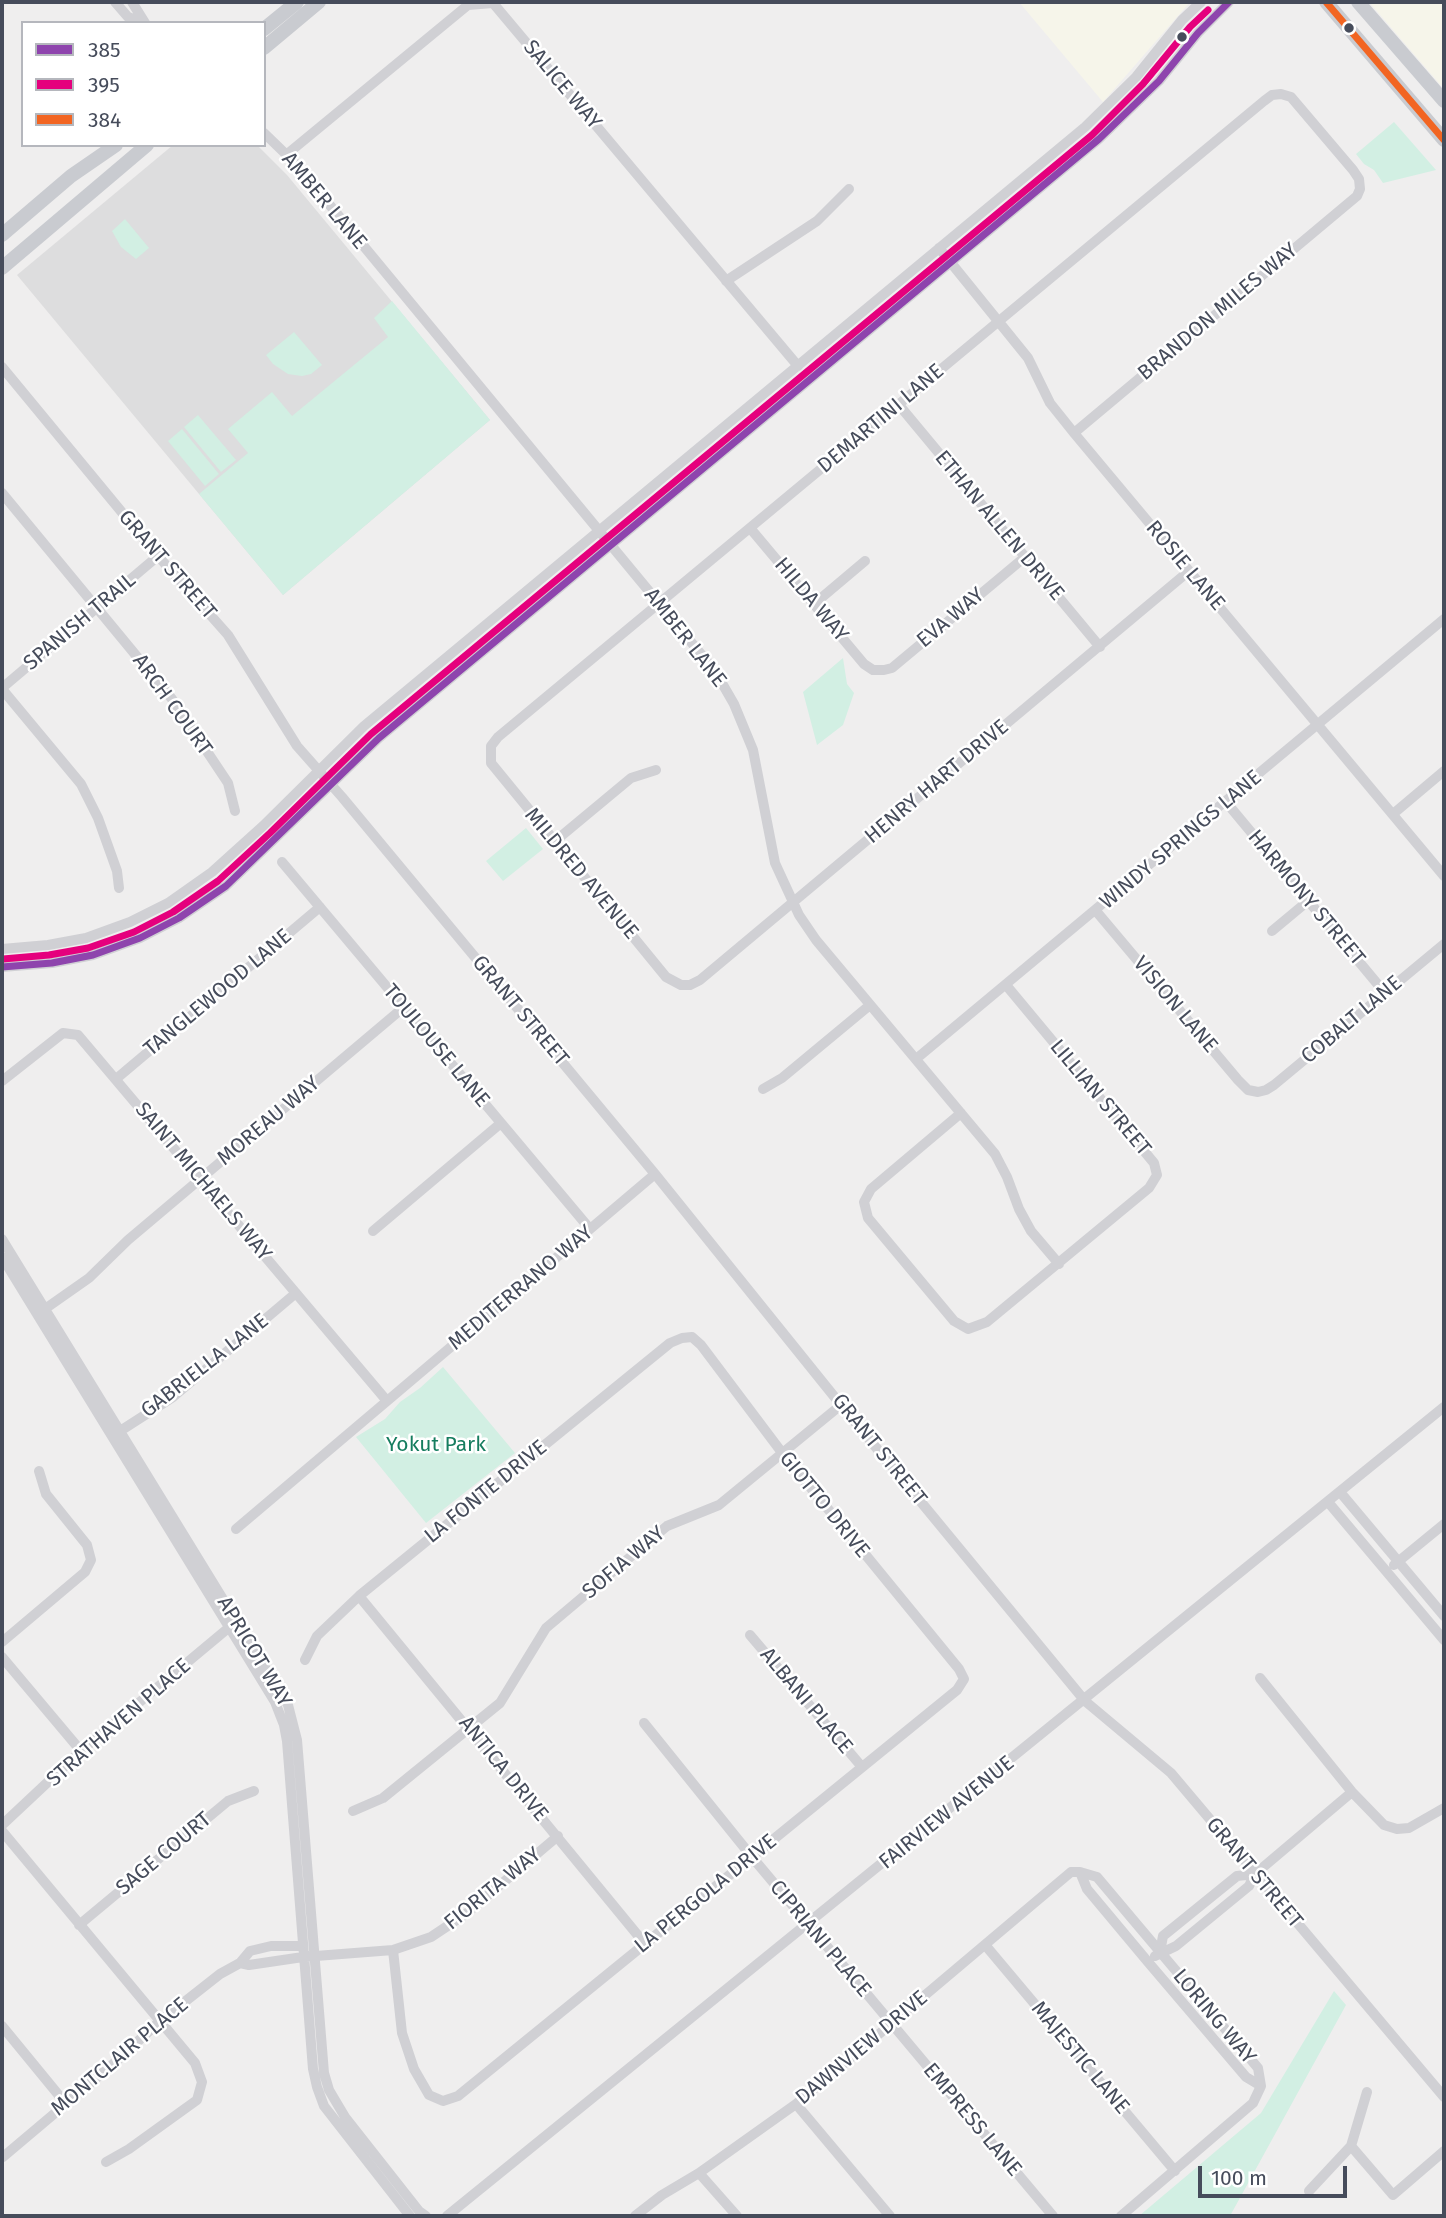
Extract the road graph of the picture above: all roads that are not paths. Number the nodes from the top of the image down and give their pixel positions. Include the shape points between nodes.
1 (115, 2) edge
2 (132, 2) edge
3 (297, 2) edge
4 (319, 2) edge
5 (1201, 2) edge
6 (1229, 2) edge
7 (1326, 2) edge
8 (1358, 2) edge
9 (139, 21) edge
10 (143, 21) edge
11 (266, 27) edge
12 (266, 46) edge
13 (1444, 101) edge
14 (266, 135) edge
15 (1444, 140) edge
16 (113, 147) edge
17 (145, 147) edge
18 (286, 155) junction
19 (849, 189) dead end
20 (1360, 189) joint
21 (2, 235) edge
22 (939, 248) junction
23 (951, 263) junction
24 (2, 268) edge
25 (726, 281) junction
26 (999, 321) junction
27 (797, 366) junction
28 (2, 367) edge
29 (899, 405) junction
30 (1074, 433) junction
31 (2, 493) edge
32 (750, 528) junction
33 (600, 531) junction
34 (612, 546) junction
35 (158, 556) junction
36 (1025, 556) junction
37 (865, 561) dead end
38 (1189, 571) junction
39 (659, 603) junction
40 (814, 604) junction
41 (97, 606) junction
42 (1444, 619) edge
43 (1100, 646) junction
44 (873, 670) joint
45 (2, 689) edge
46 (1317, 724) junction
47 (489, 754) joint
48 (656, 770) dead end
49 (320, 771) junction
50 (1444, 771) edge
51 (332, 785) junction
52 (1226, 802) junction
53 (235, 811) dead end
54 (1392, 814) junction
55 (554, 842) junction
56 (282, 862) dead end
57 (1444, 876) edge
58 (119, 888) dead end
59 (1308, 901) junction
60 (793, 903) junction
61 (320, 907) junction
62 (1096, 911) junction
63 (1272, 931) dead end
64 (1444, 944) edge
65 (2, 949) edge
66 (2, 967) edge
67 (681, 985) joint
68 (1006, 985) junction
69 (1385, 993) junction
70 (870, 1005) junction
71 (404, 1007) junction
72 (916, 1059) junction
73 (116, 1079) junction
74 (2, 1081) edge
75 (764, 1088) dead end
76 (1258, 1092) joint
77 (961, 1113) junction
78 (501, 1123) junction
79 (655, 1174) junction
80 (200, 1179) junction
81 (590, 1229) junction
82 (373, 1231) dead end
83 (2, 1239) edge
84 (2, 1257) edge
85 (1059, 1264) junction
86 (296, 1293) junction
87 (41, 1311) junction
88 (682, 1338) joint
89 (387, 1401) junction
90 (841, 1405) junction
91 (1444, 1407) edge
92 (116, 1434) junction
93 (783, 1454) junction
94 (39, 1471) dead end
95 (1340, 1492) junction
96 (1328, 1502) junction
97 (1444, 1524) edge
98 (236, 1529) dead end
99 (1398, 1561) junction
100 (1387, 1571) junction
101 (359, 1596) junction
102 (1444, 1616) edge
103 (233, 1625) junction
104 (750, 1635) dead end
105 (1444, 1640) edge
106 (2, 1642) edge
107 (2, 1657) edge
108 (305, 1660) dead end
109 (1260, 1678) dead end
110 (964, 1679) joint
111 (1085, 1700) junction
112 (644, 1723) dead end
113 (470, 1728) junction
114 (81, 1751) junction
115 (862, 1767) junction
116 (254, 1791) dead end
117 (1352, 1792) junction
118 (1444, 1808) edge
119 (353, 1811) dead end
120 (2, 1825) edge
121 (2, 1831) edge
122 (558, 1836) junction
123 (752, 1857) junction
124 (1080, 1872) junction
125 (1255, 1874) junction
126 (809, 1924) junction
127 (79, 1925) junction
128 (645, 1944) junction
129 (986, 1946) junction
130 (393, 1950) junction
131 (1160, 1952) junction
132 (306, 1953) junction
133 (1148, 1962) junction
134 (159, 2022) junction
135 (891, 2024) junction
136 (2, 2026) edge
137 (1261, 2086) junction
138 (1367, 2091) dead end
139 (1444, 2097) edge
140 (66, 2104) junction
141 (796, 2104) junction
142 (1351, 2146) junction
143 (1444, 2151) edge
144 (3, 2157) edge
145 (106, 2162) dead end
146 (1175, 2171) junction
147 (699, 2173) junction
148 (1309, 2191) dead end
149 (410, 2216) edge
150 (426, 2216) edge
151 (447, 2216) edge
152 (635, 2216) edge
153 (737, 2216) edge
154 (890, 2216) edge
155 (1054, 2216) edge
156 (1121, 2216) edge

1 - 9 street via 128,17
2 - 10 street
3 - 11 main road
4 - 12 main road
5 - 22 street via 1085,127
6 - 23 street via 1133,108
7 - 15 main road
8 - 13 main road
14 - 18 street, AMBER LANE
16 - 21 main road
17 - 24 main road
18 - 25 street, SALICE WAY via 468,5 493,3
18 - 33 street, AMBER LANE
19 - 25 street via 817,221
20 - 26 street, DEMARTINI LANE via 1359,179 1298,103 1282,93 1272,95
20 - 30 street, BRANDON MILES WAY
22 - 23 street, ROSIE LANE
22 - 27 street
23 - 26 street, ROSIE LANE
23 - 34 street
25 - 27 street, SALICE WAY
26 - 29 street, DEMARTINI LANE
26 - 30 street, ROSIE LANE via 1028,358 1050,403
27 - 33 street
28 - 35 street, GRANT STREET
29 - 32 street, DEMARTINI LANE
29 - 36 street, ETHAN ALLEN DRIVE
30 - 38 street, ROSIE LANE
31 - 41 street, ARCH COURT
32 - 39 street, DEMARTINI LANE
32 - 40 street, HILDA WAY
33 - 34 street, AMBER LANE
33 - 49 street via 364,726
34 - 39 street, AMBER LANE
34 - 51 street via 379,738
35 - 41 street, SPANISH TRAIL
35 - 49 street, GRANT STREET via 228,635 285,729
36 - 43 street, ETHAN ALLEN DRIVE
36 - 44 street, EVA WAY via 892,668
37 - 40 street
38 - 43 street, HENRY HART DRIVE
38 - 46 street, ROSIE LANE
39 - 47 street, DEMARTINI LANE via 499,737
39 - 60 street, AMBER LANE via 715,671 734,704 752,750 775,863
40 - 44 street, HILDA WAY
41 - 45 street, SPANISH TRAIL
41 - 53 street, ARCH COURT via 172,699 228,783
42 - 46 street, WINDY SPRINGS LANE
43 - 60 street, HENRY HART DRIVE
45 - 58 street via 82,784 99,818
46 - 52 street, WINDY SPRINGS LANE
46 - 54 street, ROSIE LANE
47 - 55 street, MILDRED AVENUE via 496,772
48 - 55 street via 631,778
49 - 51 street, GRANT STREET
49 - 65 street via 212,872 168,903 86,938
50 - 54 street
51 - 66 street via 226,886 179,918 93,955
51 - 79 street, GRANT STREET
52 - 59 street, HARMONY STREET
52 - 62 street, WINDY SPRINGS LANE
54 - 57 street, ROSIE LANE
55 - 67 street, MILDRED AVENUE via 666,977
56 - 61 street, TOULOUSE LANE
59 - 63 street
59 - 69 street, HARMONY STREET
60 - 67 street, HENRY HART DRIVE via 700,980
60 - 70 street, AMBER LANE via 812,934
61 - 71 street, TOULOUSE LANE
61 - 73 street, TANGLEWOOD LANE
62 - 68 street, WINDY SPRINGS LANE
62 - 76 street, VISION LANE via 1238,1080
64 - 69 street, COBALT LANE
68 - 72 street, WINDY SPRINGS LANE
68 - 85 street, LILLIAN STREET via 1154,1163 1157,1175 1149,1188
69 - 76 street, COBALT LANE via 1273,1085
70 - 72 street, AMBER LANE
70 - 75 street
71 - 78 street, TOULOUSE LANE
71 - 80 street, MOREAU WAY
72 - 77 street, AMBER LANE
73 - 74 street, SAINT MICHAELS WAY via 78,1035 62,1033
73 - 80 street, SAINT MICHAELS WAY
77 - 85 street, AMBER LANE via 995,1154 1031,1230
77 - 85 street via 871,1189 864,1202 868,1218 954,1321 968,1329 987,1322
78 - 81 street, TOULOUSE LANE
78 - 82 street
79 - 81 street, MEDITERRANO WAY
79 - 90 street, GRANT STREET
80 - 86 street, SAINT MICHAELS WAY
80 - 87 street, MOREAU WAY via 89,1278
81 - 89 street, MEDITERRANO WAY
83 - 87 street, APRICOT WAY
84 - 87 street, APRICOT WAY
86 - 89 street, SAINT MICHAELS WAY
86 - 92 street, GABRIELLA LANE via 173,1397
87 - 92 street, APRICOT WAY
88 - 93 street, GIOTTO DRIVE via 692,1337 701,1345
88 - 101 street, LA FONTE DRIVE via 670,1343
89 - 98 street, MEDITERRANO WAY
90 - 93 street, SOFIA WAY
90 - 111 street, GRANT STREET
91 - 95 street, FAIRVIEW AVENUE
92 - 103 street, APRICOT WAY
93 - 110 street, GIOTTO DRIVE
93 - 113 street, SOFIA WAY via 719,1505 667,1526 547,1628 500,1703
94 - 106 street via 46,1494 87,1545 91,1560 85,1572
95 - 96 street, FAIRVIEW AVENUE
95 - 99 street
96 - 100 street
96 - 111 street, FAIRVIEW AVENUE
97 - 99 street
99 - 100 street
99 - 102 street
100 - 105 street
101 - 108 street, LA FONTE DRIVE via 317,1636
101 - 113 street, ANTICA DRIVE
103 - 114 street, STRATHAVEN PLACE
103 - 132 street, APRICOT WAY via 281,1690 294,1721
104 - 115 street, ALBANI PLACE
107 - 114 street
109 - 117 street
110 - 115 street, LA PERGOLA DRIVE via 957,1690
111 - 125 street, GRANT STREET via 1171,1773
111 - 126 street, FAIRVIEW AVENUE
112 - 123 street, CIPRIANI PLACE
113 - 119 street, SOFIA WAY via 383,1798
113 - 122 street, ANTICA DRIVE
114 - 120 street, STRATHAVEN PLACE
115 - 123 street, LA PERGOLA DRIVE
116 - 127 street, SAGE COURT via 228,1801
117 - 118 street via 1384,1825 1397,1829 1409,1828
117 - 125 street
121 - 127 street
122 - 128 street, ANTICA DRIVE
122 - 130 street, FIORITA WAY via 467,1913 431,1937
123 - 126 street, CIPRIANI PLACE
123 - 128 street, LA PERGOLA DRIVE
124 - 129 street, DAWNVIEW DRIVE via 1060,1879
124 - 131 street, LORING WAY via 1097,1877
124 - 133 street, LORING WAY via 1087,1889
125 - 131 street via 1237,1876 1163,1936
125 - 139 street, GRANT STREET
126 - 135 street, CIPRIANI PLACE
126 - 151 street, FAIRVIEW AVENUE
127 - 134 street
128 - 130 street, LA PERGOLA DRIVE via 458,2096 443,2101 429,2095 402,2033
129 - 135 street, DAWNVIEW DRIVE
129 - 146 street, MAJESTIC LANE
130 - 132 street, FIORITA WAY
131 - 133 street
131 - 137 street, LORING WAY via 1258,2068
132 - 134 street, MONTCLAIR PLACE via 240,1963
132 - 149 street, APRICOT WAY via 313,2069 324,2106
132 - 150 street, APRICOT WAY via 329,2090 345,2117
133 - 137 street, LORING WAY via 1246,2077
134 - 140 street, MONTCLAIR PLACE
134 - 145 street via 195,2063 202,2082 197,2100
135 - 141 street, DAWNVIEW DRIVE
135 - 155 street, EMPRESS LANE
136 - 140 street
137 - 146 street via 1253,2103
138 - 142 street
140 - 144 street, MONTCLAIR PLACE
141 - 147 street, DAWNVIEW DRIVE
141 - 154 street
142 - 143 street via 1393,2195
142 - 148 street
146 - 156 street
147 - 152 street, DAWNVIEW DRIVE
147 - 153 street

